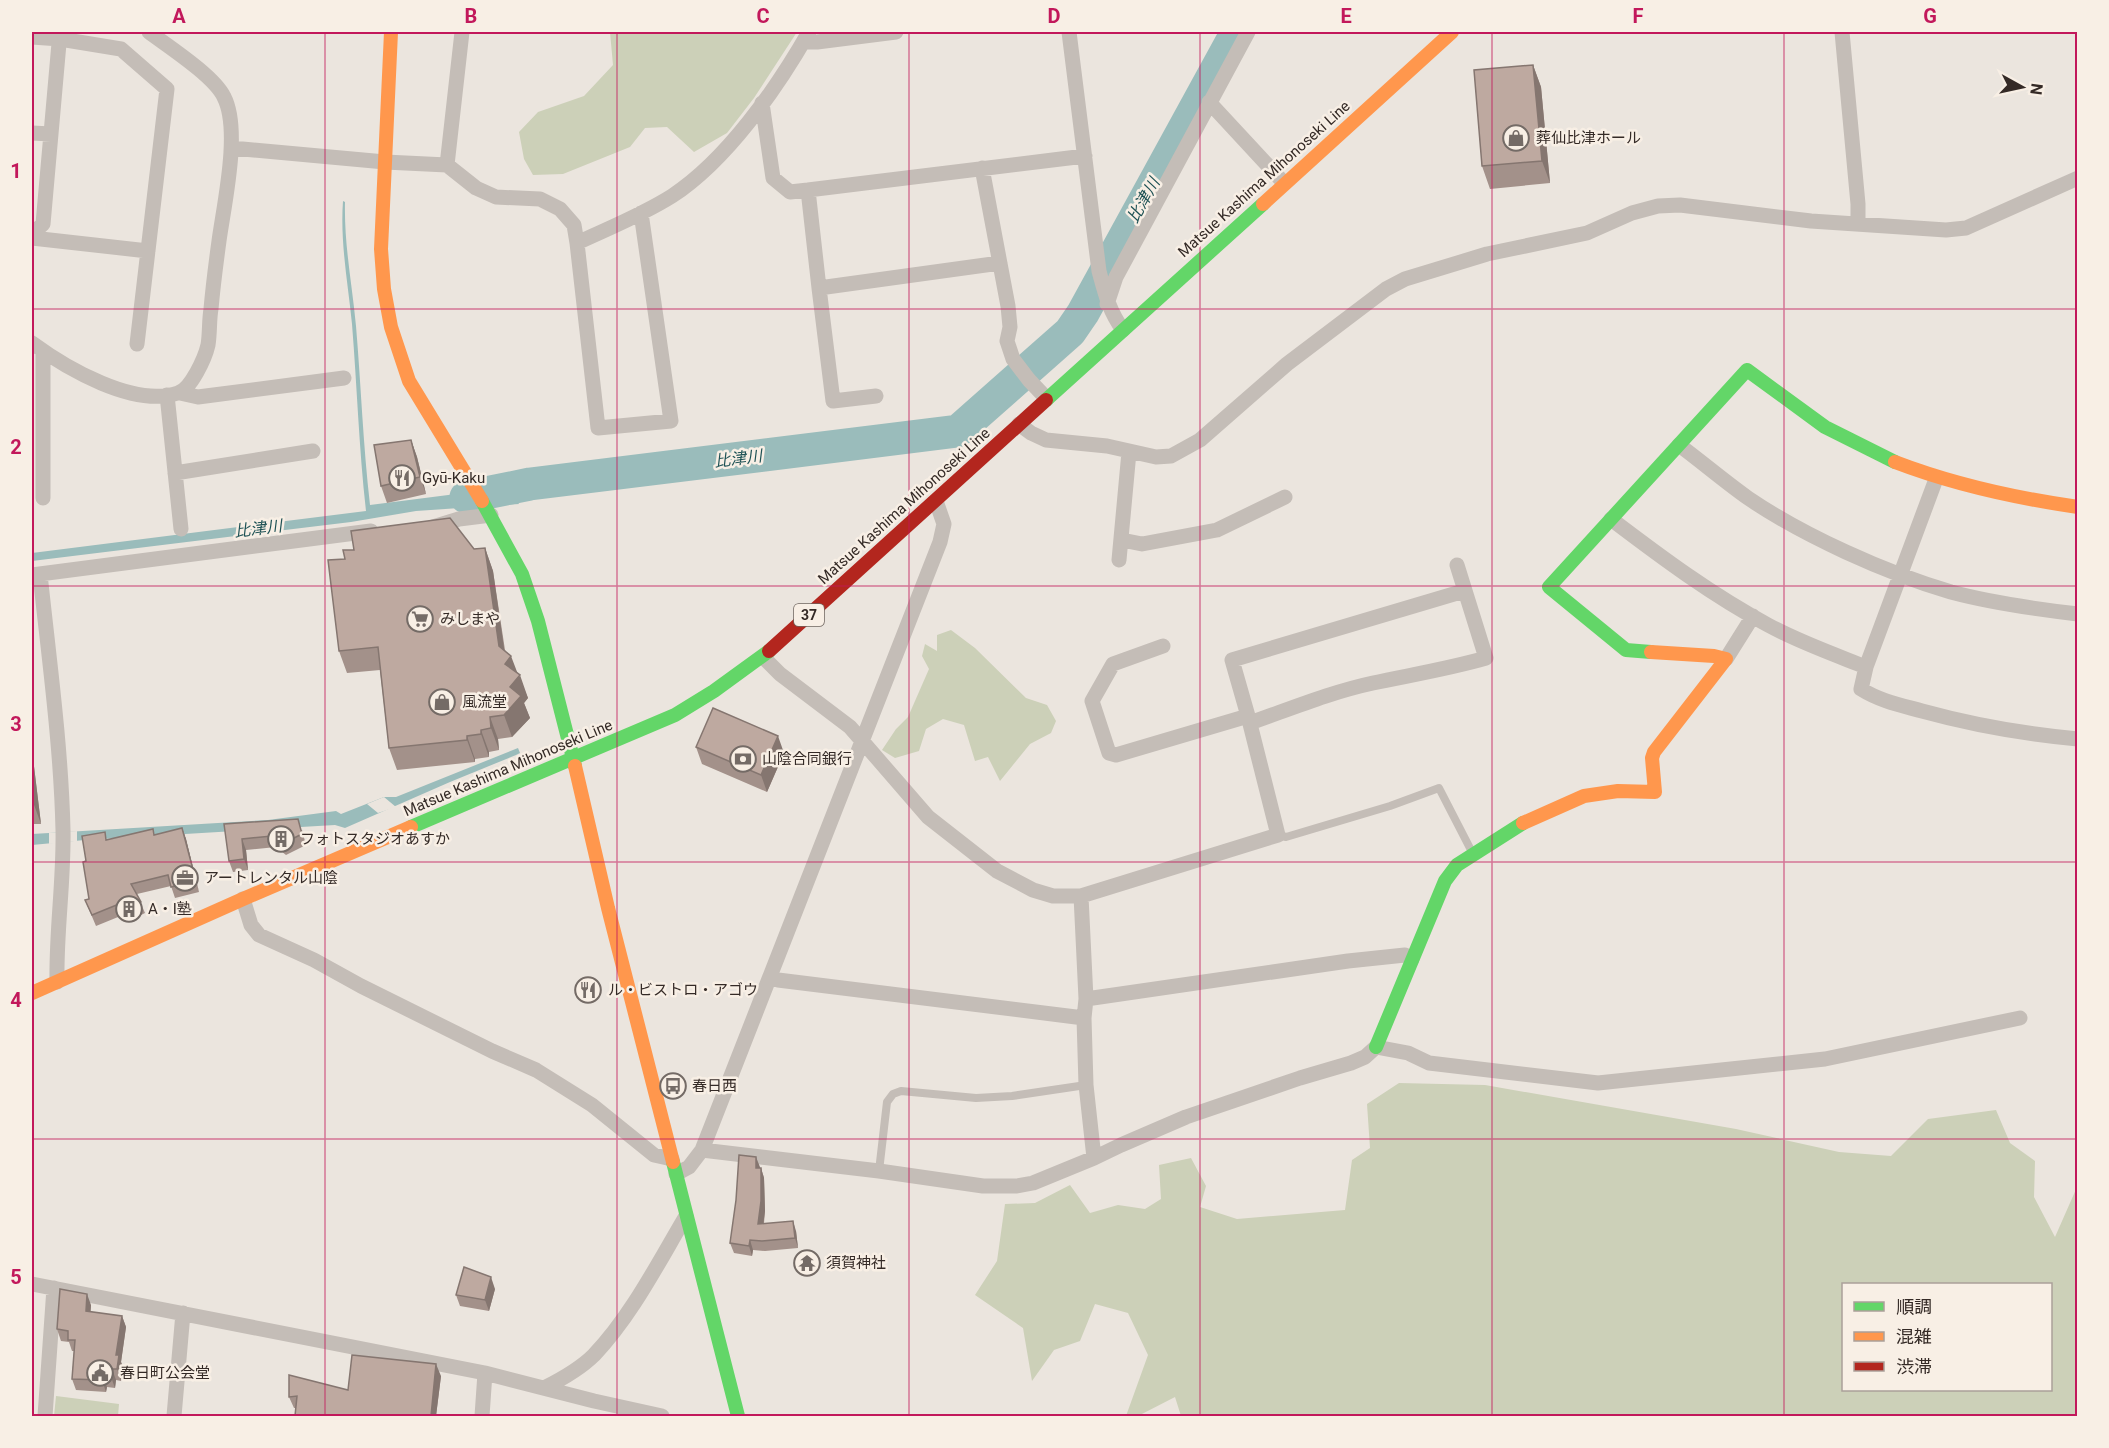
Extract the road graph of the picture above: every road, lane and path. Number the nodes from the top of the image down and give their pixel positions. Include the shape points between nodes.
1 (150, 32) edge
2 (391, 32) edge
3 (462, 32) edge
4 (896, 32) edge
5 (1070, 32) edge
6 (1248, 32) edge
7 (1452, 32) edge
8 (1842, 32) edge
9 (60, 35) edge
10 (32, 37) edge
11 (806, 37) edge
12 (1209, 102) junction
13 (762, 103) junction
14 (32, 133) edge
15 (51, 134) junction
16 (232, 148) junction
17 (1085, 156) junction
18 (385, 162) junction
19 (447, 165) junction
20 (982, 168) junction
21 (2078, 178) edge
22 (1284, 183) junction
23 (808, 190) junction
24 (641, 213) junction
25 (1857, 223) junction
26 (32, 236) edge
27 (577, 243) junction
28 (148, 251) junction
29 (1000, 263) junction
30 (819, 288) junction
31 (1106, 299) junction
32 (1123, 330) junction
33 (137, 344) dead end
34 (37, 347) edge
35 (344, 378) dead end
36 (173, 394) junction
37 (876, 396) dead end
38 (1047, 399) junction
39 (37, 414) edge
40 (1019, 424) junction
41 (1679, 444) junction
42 (313, 451) dead end
43 (1130, 452) junction
44 (175, 472) junction
45 (1936, 479) junction
46 (1286, 497) dead end
47 (43, 498) dead end
48 (936, 501) junction
49 (2078, 507) edge
50 (490, 515) junction
51 (1611, 519) junction
52 (181, 529) dead end
53 (420, 529) edge
54 (388, 530) edge
55 (1122, 540) junction
56 (1119, 560) dead end
57 (1457, 565) dead end
58 (1900, 574) junction
59 (36, 575) edge
60 (1464, 591) junction
61 (2078, 614) edge
62 (1753, 616) junction
63 (1163, 646) dead end
64 (763, 657) junction
65 (1726, 658) junction
66 (1866, 667) junction
67 (1249, 719) junction
68 (2078, 739) edge
69 (862, 741) junction
70 (572, 758) junction
71 (1278, 836) junction
72 (1473, 854) junction
73 (1081, 896) junction
74 (243, 899) junction
75 (1412, 959) junction
76 (770, 977) junction
77 (57, 982) junction
78 (32, 993) edge
79 (1086, 999) junction
80 (1084, 1018) junction
81 (2020, 1018) dead end
82 (1376, 1047) junction
83 (1086, 1085) junction
84 (702, 1150) junction
85 (1094, 1158) junction
86 (674, 1167) junction
87 (879, 1171) junction
88 (686, 1216) junction
89 (32, 1284) edge
90 (54, 1288) junction
91 (183, 1313) junction
92 (485, 1373) junction
93 (544, 1388) junction
94 (45, 1416) edge
95 (174, 1416) edge
96 (482, 1416) edge
97 (662, 1416) edge
98 (738, 1416) edge

1 - 16 street via 212,81 225,98
2 - 18 street
3 - 19 street
4 - 11 street
5 - 17 street
6 - 12 street
7 - 22 street, Matsue Kashima Mihonoseki Line / 37
8 - 25 street
9 - 10 street
9 - 15 street
9 - 28 street via 121,50 167,89
11 - 13 street
12 - 22 street
12 - 31 street
13 - 23 street via 773,178 790,192
13 - 24 street via 728,146 696,177
14 - 15 street
15 - 26 street via 43,224
16 - 18 street
16 - 36 street via 208,345 188,385
17 - 20 street
17 - 31 street
18 - 19 street
18 - 50 street via 381,249 391,327 409,381
19 - 27 street via 476,188 496,197 540,199 560,209 574,225
20 - 23 street
20 - 29 street
21 - 25 street via 1966,228
22 - 32 street, Matsue Kashima Mihonoseki Line / 37
23 - 30 street
24 - 27 street
24 - 27 street via 671,421 598,428
25 - 43 street via 1658,206 1587,233 1425,272 1386,289 1287,364 1200,440 1171,456
26 - 28 street
28 - 33 street
29 - 30 street
29 - 38 street via 1010,327 1007,340 1013,359
30 - 37 street via 834,401
31 - 32 street
32 - 38 street, Matsue Kashima Mihonoseki Line / 37
34 - 36 street via 113,389 141,395
34 - 39 street
35 - 36 street via 198,397
36 - 44 street
38 - 40 street, Matsue Kashima Mihonoseki Line / 37
39 - 47 street
40 - 43 street via 1046,440
40 - 48 street, Matsue Kashima Mihonoseki Line / 37
41 - 45 street via 1747,370 1836,434
41 - 51 street
41 - 58 street via 1748,498 1838,548
42 - 44 street
43 - 55 street
44 - 52 street
45 - 49 street via 1985,492
45 - 58 street
46 - 55 street via 1216,530 1142,544
48 - 64 street, Matsue Kashima Mihonoseki Line / 37
48 - 69 street via 944,524 940,542
50 - 53 street
50 - 70 street via 522,574 538,621
51 - 62 street via 1678,570
51 - 65 street via 1549,587 1626,650
54 - 59 street
55 - 56 street
57 - 60 street
58 - 61 street via 1951,592
58 - 66 street
59 - 77 street via 60,757 63,837
60 - 67 street via 1232,660
60 - 67 street via 1485,658 1362,686
62 - 65 street
62 - 66 street
63 - 67 street via 1113,664 1092,701 1109,753 1116,755
64 - 69 street
64 - 70 street, Matsue Kashima Mihonoseki Line / 37 via 675,715
65 - 72 street via 1654,752 1655,792 1618,791 1584,796 1520,824
66 - 68 street via 1861,688 1875,698 1961,722
67 - 71 street
69 - 73 street via 928,817 997,872 1053,896
69 - 76 street
70 - 74 street, Matsue Kashima Mihonoseki Line / 37
70 - 86 street
71 - 72 lane via 1286,837 1390,806 1439,788
71 - 73 street
72 - 75 street via 1450,872
73 - 79 street
74 - 77 street, Matsue Kashima Mihonoseki Line / 37
74 - 86 street via 251,925 259,935 536,1070 592,1105
75 - 79 street via 1405,955 1348,961
75 - 82 street
76 - 80 street
76 - 84 street
77 - 78 street, Matsue Kashima Mihonoseki Line / 37
79 - 80 street
80 - 83 street
81 - 82 street via 1825,1059 1598,1083 1429,1063 1408,1053
82 - 85 street via 1351,1063 1186,1117
83 - 85 street
83 - 87 lane via 976,1098 901,1091 893,1094 887,1102
84 - 86 street via 688,1167
84 - 87 street
85 - 87 street via 1017,1186 982,1186
86 - 88 street
88 - 93 street via 637,1299 610,1336 579,1368
88 - 98 street
89 - 90 street
90 - 91 street
90 - 94 street
91 - 92 street
91 - 95 street
92 - 93 street
92 - 96 street
93 - 97 street

